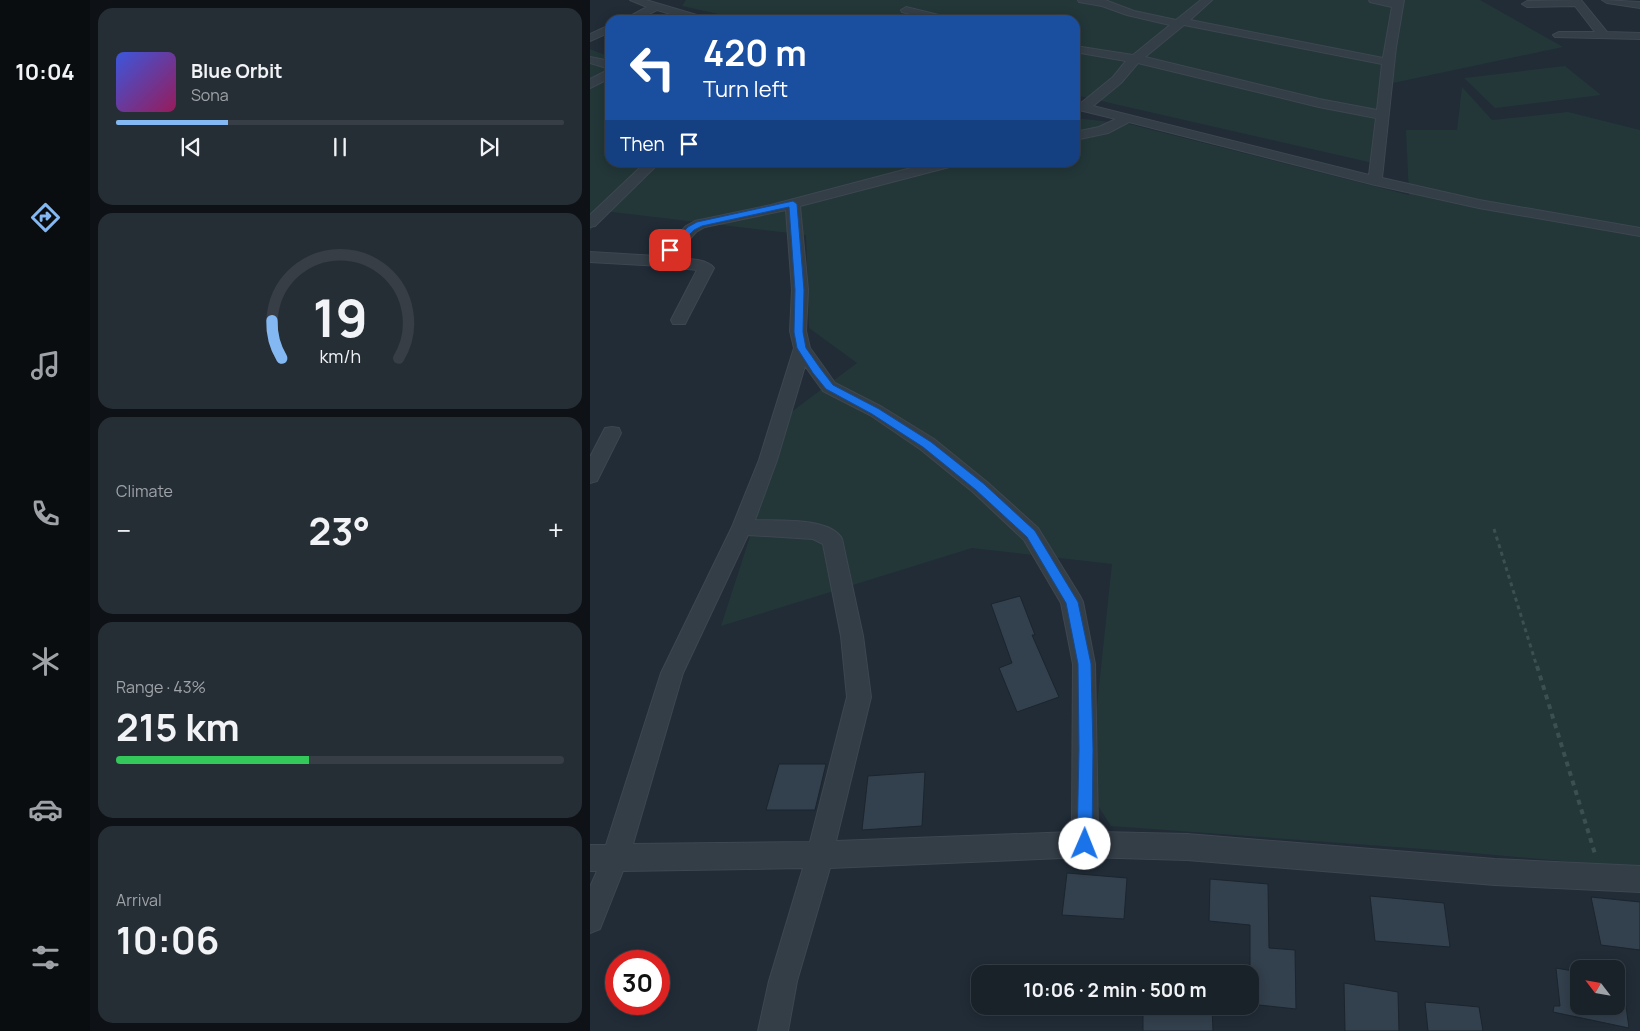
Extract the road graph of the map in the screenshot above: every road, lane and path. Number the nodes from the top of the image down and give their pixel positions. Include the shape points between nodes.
1 (635, 0) edge
2 (1084, 0) edge
3 (1207, 0) edge
4 (1374, 0) edge
5 (1607, 0) edge
6 (1398, 2) edge
7 (1578, 2) edge
8 (1527, 4) dead end
9 (665, 5) edge
10 (1640, 5) edge
11 (906, 10) dead end
12 (640, 15) edge
13 (690, 15) edge
14 (926, 15) edge
15 (1180, 22) junction
16 (605, 30) edge
17 (1559, 35) dead end
18 (1604, 36) junction
19 (1640, 36) edge
20 (590, 38) edge
21 (1080, 50) edge
22 (1136, 59) junction
23 (590, 60) edge
24 (1388, 62) junction
25 (605, 64) edge
26 (605, 76) edge
27 (590, 84) edge
28 (1080, 105) edge
29 (1080, 106) edge
30 (1382, 114) junction
31 (1128, 118) junction
32 (1080, 135) edge
33 (649, 167) edge
34 (933, 167) edge
35 (1375, 181) junction
36 (793, 204) junction
37 (590, 223) edge
38 (1640, 232) edge
39 (590, 257) edge
40 (661, 261) junction
41 (679, 320) dead end
42 (802, 348) junction
43 (612, 433) dead end
44 (590, 476) edge
45 (742, 527) junction
46 (1494, 529) dead end
47 (1085, 844) junction
48 (820, 855) junction
49 (602, 858) edge
50 (1602, 877) junction
51 (1640, 879) edge
52 (590, 919) edge
53 (774, 1031) edge

1 - 9 street
2 - 15 street
3 - 15 street
4 - 6 street
5 - 10 street
6 - 24 street
7 - 8 street
7 - 18 street
9 - 12 street
9 - 13 street
11 - 14 street
15 - 22 street
15 - 24 street
16 - 20 street
17 - 18 street
18 - 19 street
21 - 22 street
22 - 28 street via 1103,93
22 - 30 street via 1319,103
23 - 25 street
24 - 30 street
26 - 27 street
29 - 31 street
30 - 35 street
31 - 32 street via 1103,130
31 - 35 street
33 - 37 street
34 - 36 street
35 - 38 street via 1479,204
36 - 40 street via 700,224 691,229
36 - 42 street via 800,290 798,332
39 - 40 street
40 - 41 street via 706,268
42 - 45 street via 768,460
42 - 47 street via 829,387 876,411 927,444 1031,534 1072,602 1084,664
43 - 44 street
45 - 48 street via 816,531 832,539 852,636 859,697
45 - 49 street via 672,673
46 - 50 path
47 - 48 street
47 - 50 street via 1187,848
48 - 49 street
48 - 53 street via 783,981
49 - 52 street
50 - 51 street

